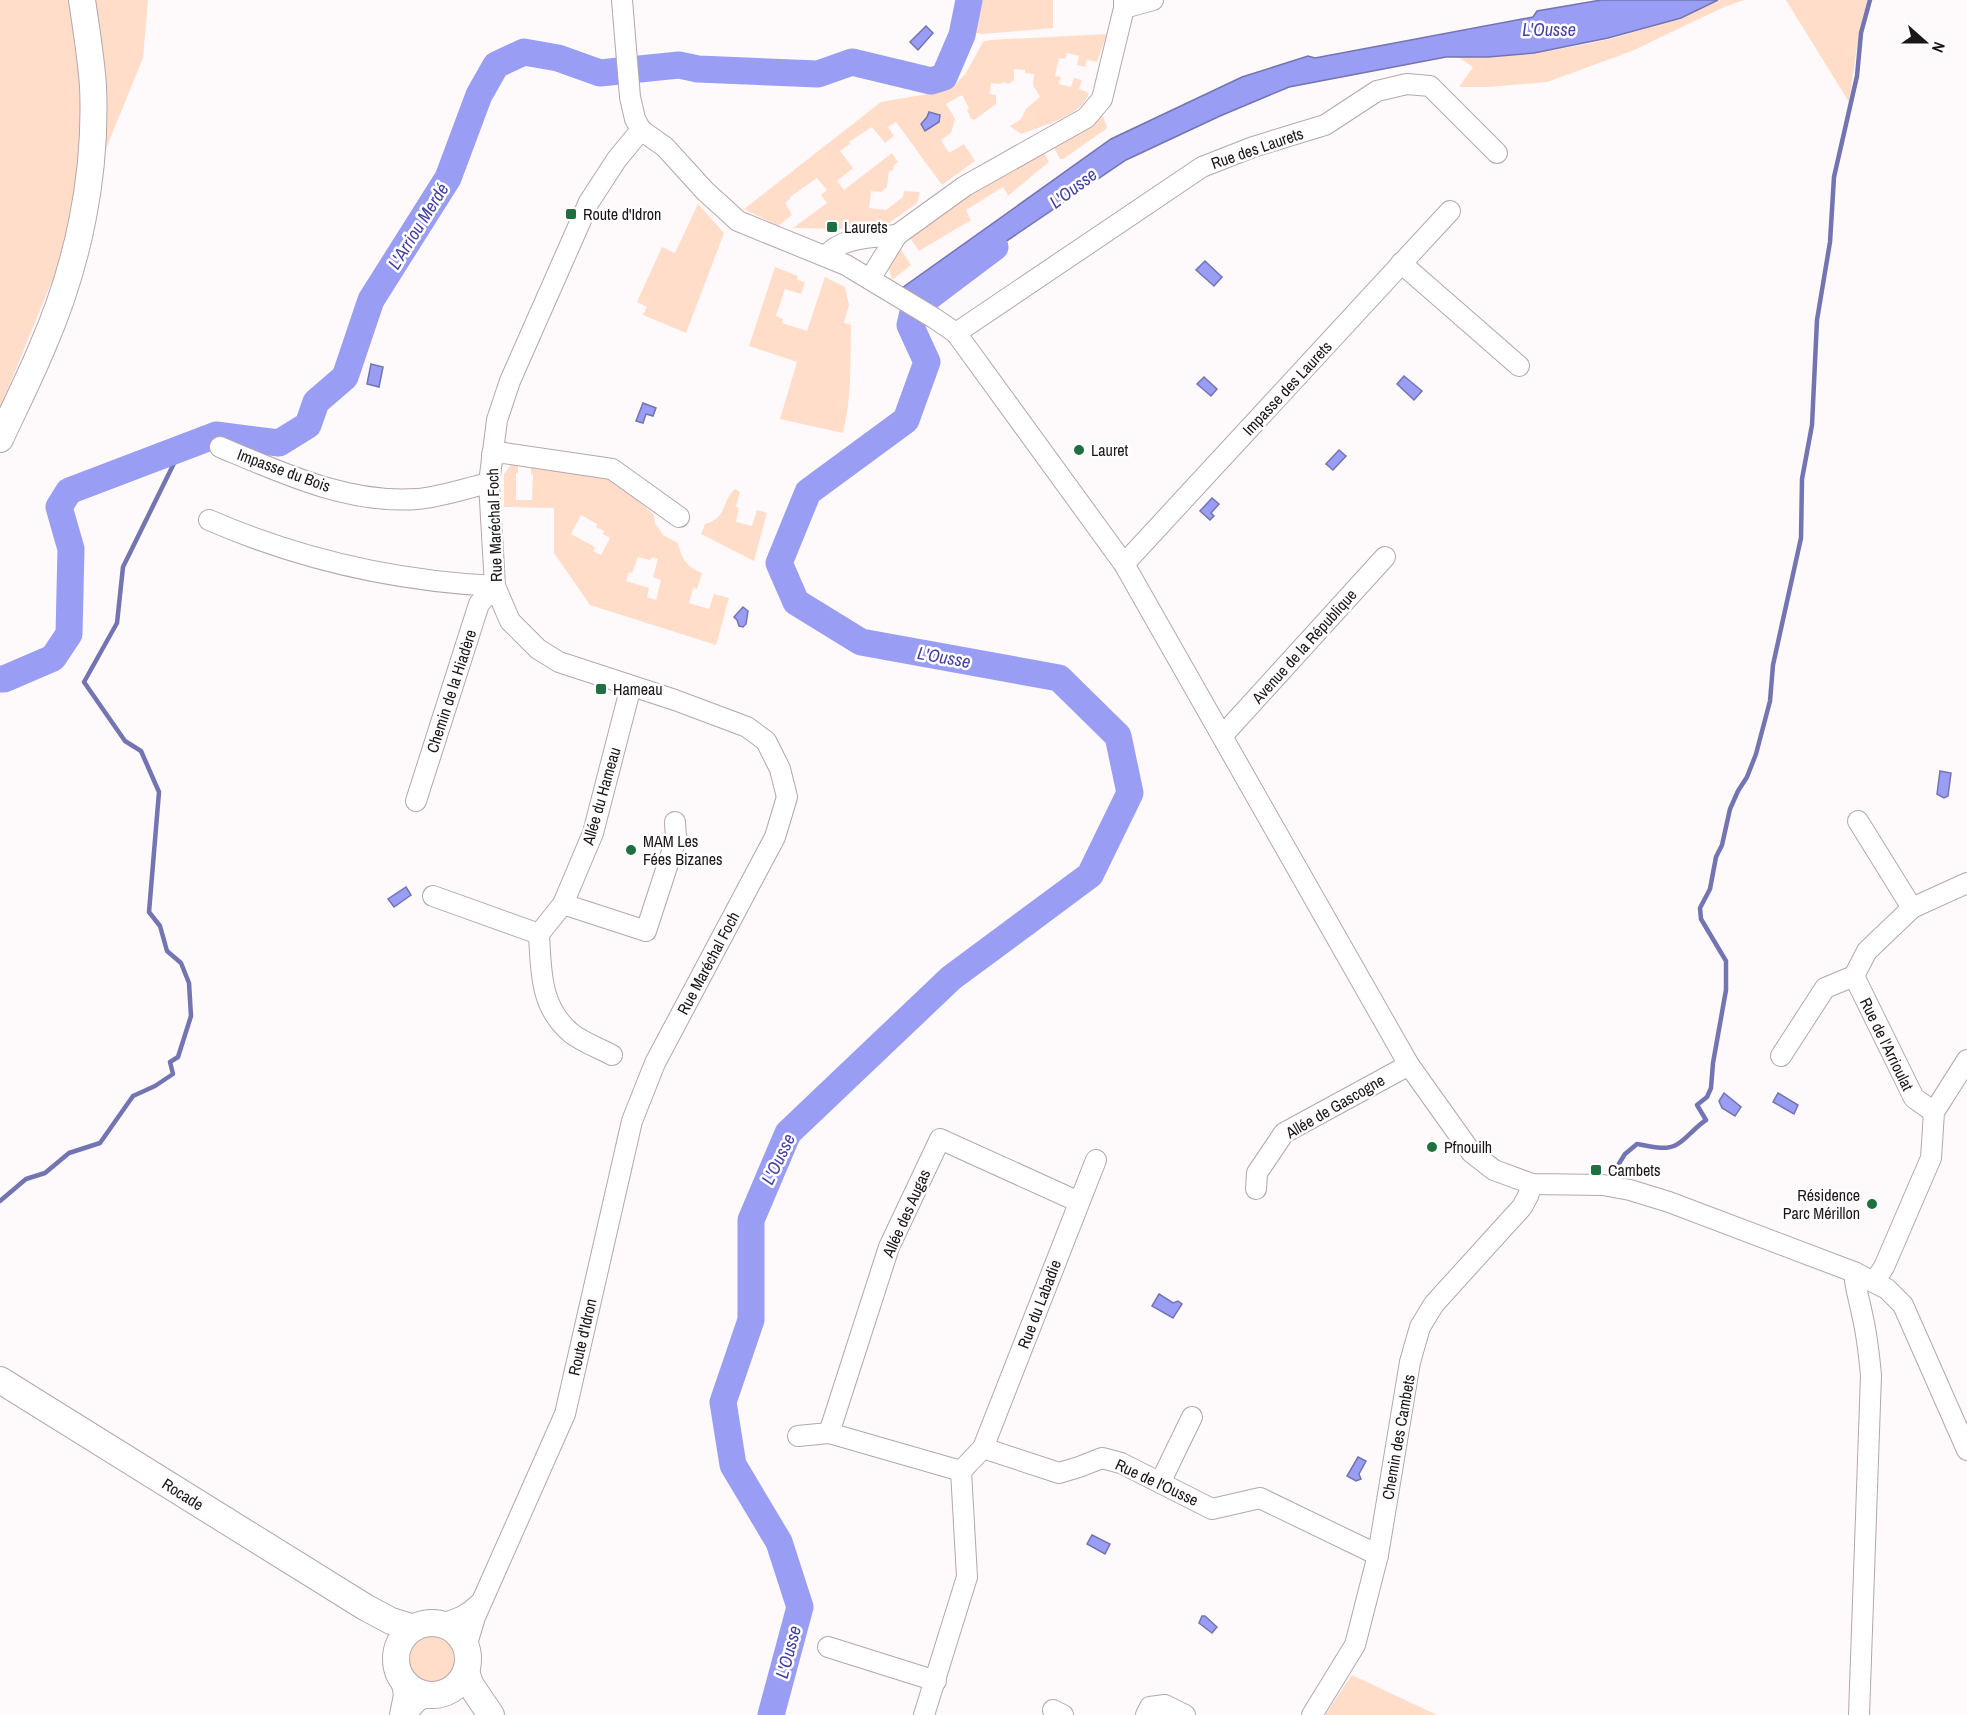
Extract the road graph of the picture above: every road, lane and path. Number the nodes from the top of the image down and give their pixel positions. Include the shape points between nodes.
1 (82, 0) edge
2 (622, 0) edge
3 (1153, 0) edge
4 (1124, 4) edge
5 (641, 130) junction
6 (1497, 153) dead end
7 (1450, 211) dead end
8 (897, 235) junction
9 (826, 256) junction
10 (1401, 263) junction
11 (870, 279) junction
12 (956, 333) junction
13 (1519, 366) dead end
14 (0, 439) edge
15 (220, 447) dead end
16 (492, 454) junction
17 (489, 483) junction
18 (679, 517) dead end
19 (209, 520) dead end
20 (1385, 558) dead end
21 (1124, 564) junction
22 (495, 586) junction
23 (631, 686) junction
24 (1223, 735) junction
25 (416, 801) dead end
26 (1858, 821) dead end
27 (675, 822) dead end
28 (1967, 883) edge
29 (433, 896) dead end
30 (564, 904) junction
31 (1912, 908) junction
32 (539, 934) junction
33 (1854, 976) junction
34 (612, 1055) dead end
35 (1781, 1056) dead end
36 (1967, 1060) edge
37 (655, 1063) joint
38 (1409, 1065) junction
39 (1934, 1112) junction
40 (1096, 1160) dead end
41 (1532, 1184) junction
42 (1256, 1189) dead end
43 (1079, 1202) junction
44 (1854, 1272) junction
45 (1874, 1282) junction
46 (0, 1380) edge
47 (1192, 1416) dead end
48 (829, 1433) junction
49 (798, 1436) dead end
50 (983, 1448) junction
51 (1967, 1450) edge
52 (961, 1471) junction
53 (1161, 1482) junction
54 (1378, 1555) junction
55 (482, 1601) junction
56 (440, 1624) junction
57 (407, 1636) junction
58 (828, 1647) dead end
59 (466, 1659) junction
60 (401, 1679) junction
61 (936, 1681) junction
62 (436, 1694) junction
63 (400, 1715) edge
64 (405, 1715) edge
65 (482, 1715) edge
66 (491, 1715) edge
67 (924, 1715) edge
68 (1146, 1715) edge
69 (1185, 1715) edge
70 (1312, 1715) edge
71 (1859, 1715) edge

1 - 14 main road via 93,85 87,197 60,299
2 - 5 street via 630,97
3 - 4 street
4 - 8 street via 1102,99 1086,118 965,186
5 - 9 street via 665,147 738,221
5 - 16 street, Rue Maréchal Foch via 616,159 589,202 510,381 497,420
6 - 12 street, Rue des Laurets via 1430,86 1407,84 1377,91 1325,125 1202,167
7 - 10 street, Impasse des Laurets
8 - 9 street via 842,243
8 - 11 street
9 - 11 street
10 - 13 street
10 - 21 street, Impasse des Laurets
11 - 12 street
12 - 21 street
15 - 17 street, Impasse du Bois via 294,478 377,498 418,499
16 - 17 street, Rue Maréchal Foch
16 - 18 street via 612,469
17 - 22 street, Rue Maréchal Foch
19 - 22 street via 257,541 347,567 445,584
20 - 24 street, Avenue de la République
21 - 24 street
22 - 23 street, Rue Maréchal Foch via 510,621 538,649 559,662
22 - 25 street, Chemin de la Hiadère via 479,604
23 - 30 street, Allée du Hameau via 593,833
23 - 37 street, Rue Maréchal Foch via 747,727 766,741 784,780 787,797 775,837
24 - 38 street
26 - 31 street
27 - 30 street via 676,839 646,931
28 - 31 street
29 - 32 street
30 - 32 street, Allée du Hameau
31 - 33 street via 1867,951
32 - 34 street via 550,1010 571,1033
33 - 35 street via 1825,988
33 - 39 street, Rue de l'Arrioulat via 1914,1098
36 - 39 street
37 - 55 street, Route d'Idron via 632,1121 564,1413
38 - 41 street via 1471,1152 1494,1170
38 - 42 street, Allée de Gascogne via 1284,1133 1257,1173
39 - 45 street via 1930,1158
40 - 43 street, Rue du Labadie
41 - 44 street via 1603,1185 1630,1190
41 - 54 street, Chemin des Cambets via 1522,1207 1434,1304 1420,1327 1410,1362
43 - 48 street, Allée des Augas via 940,1139 889,1247
43 - 50 street, Rue du Labadie
44 - 45 street
44 - 71 street via 1870,1375
45 - 51 street via 1903,1305
46 - 57 main road, Rocade via 391,1621
47 - 53 street
48 - 49 street
48 - 52 street
50 - 52 street
50 - 53 street, Rue de l'Ousse via 1059,1473 1102,1458
52 - 61 street via 967,1577
53 - 54 street, Rue de l'Ousse via 1212,1509 1260,1498
54 - 70 street, Chemin des Cambets via 1355,1645
55 - 56 street, Route d'Idron via 456,1621
55 - 59 street, Route d'Idron
56 - 57 main road via 431,1623
56 - 59 main road via 460,1637
57 - 60 main road via 396,1656
58 - 61 street
59 - 62 main road via 461,1681
59 - 66 main road via 470,1684
60 - 62 main road via 417,1692
60 - 63 street via 404,1695
61 - 67 street
62 - 64 street via 417,1702
62 - 65 main road via 458,1697
68 - 69 street via 1150,1707 1165,1705

